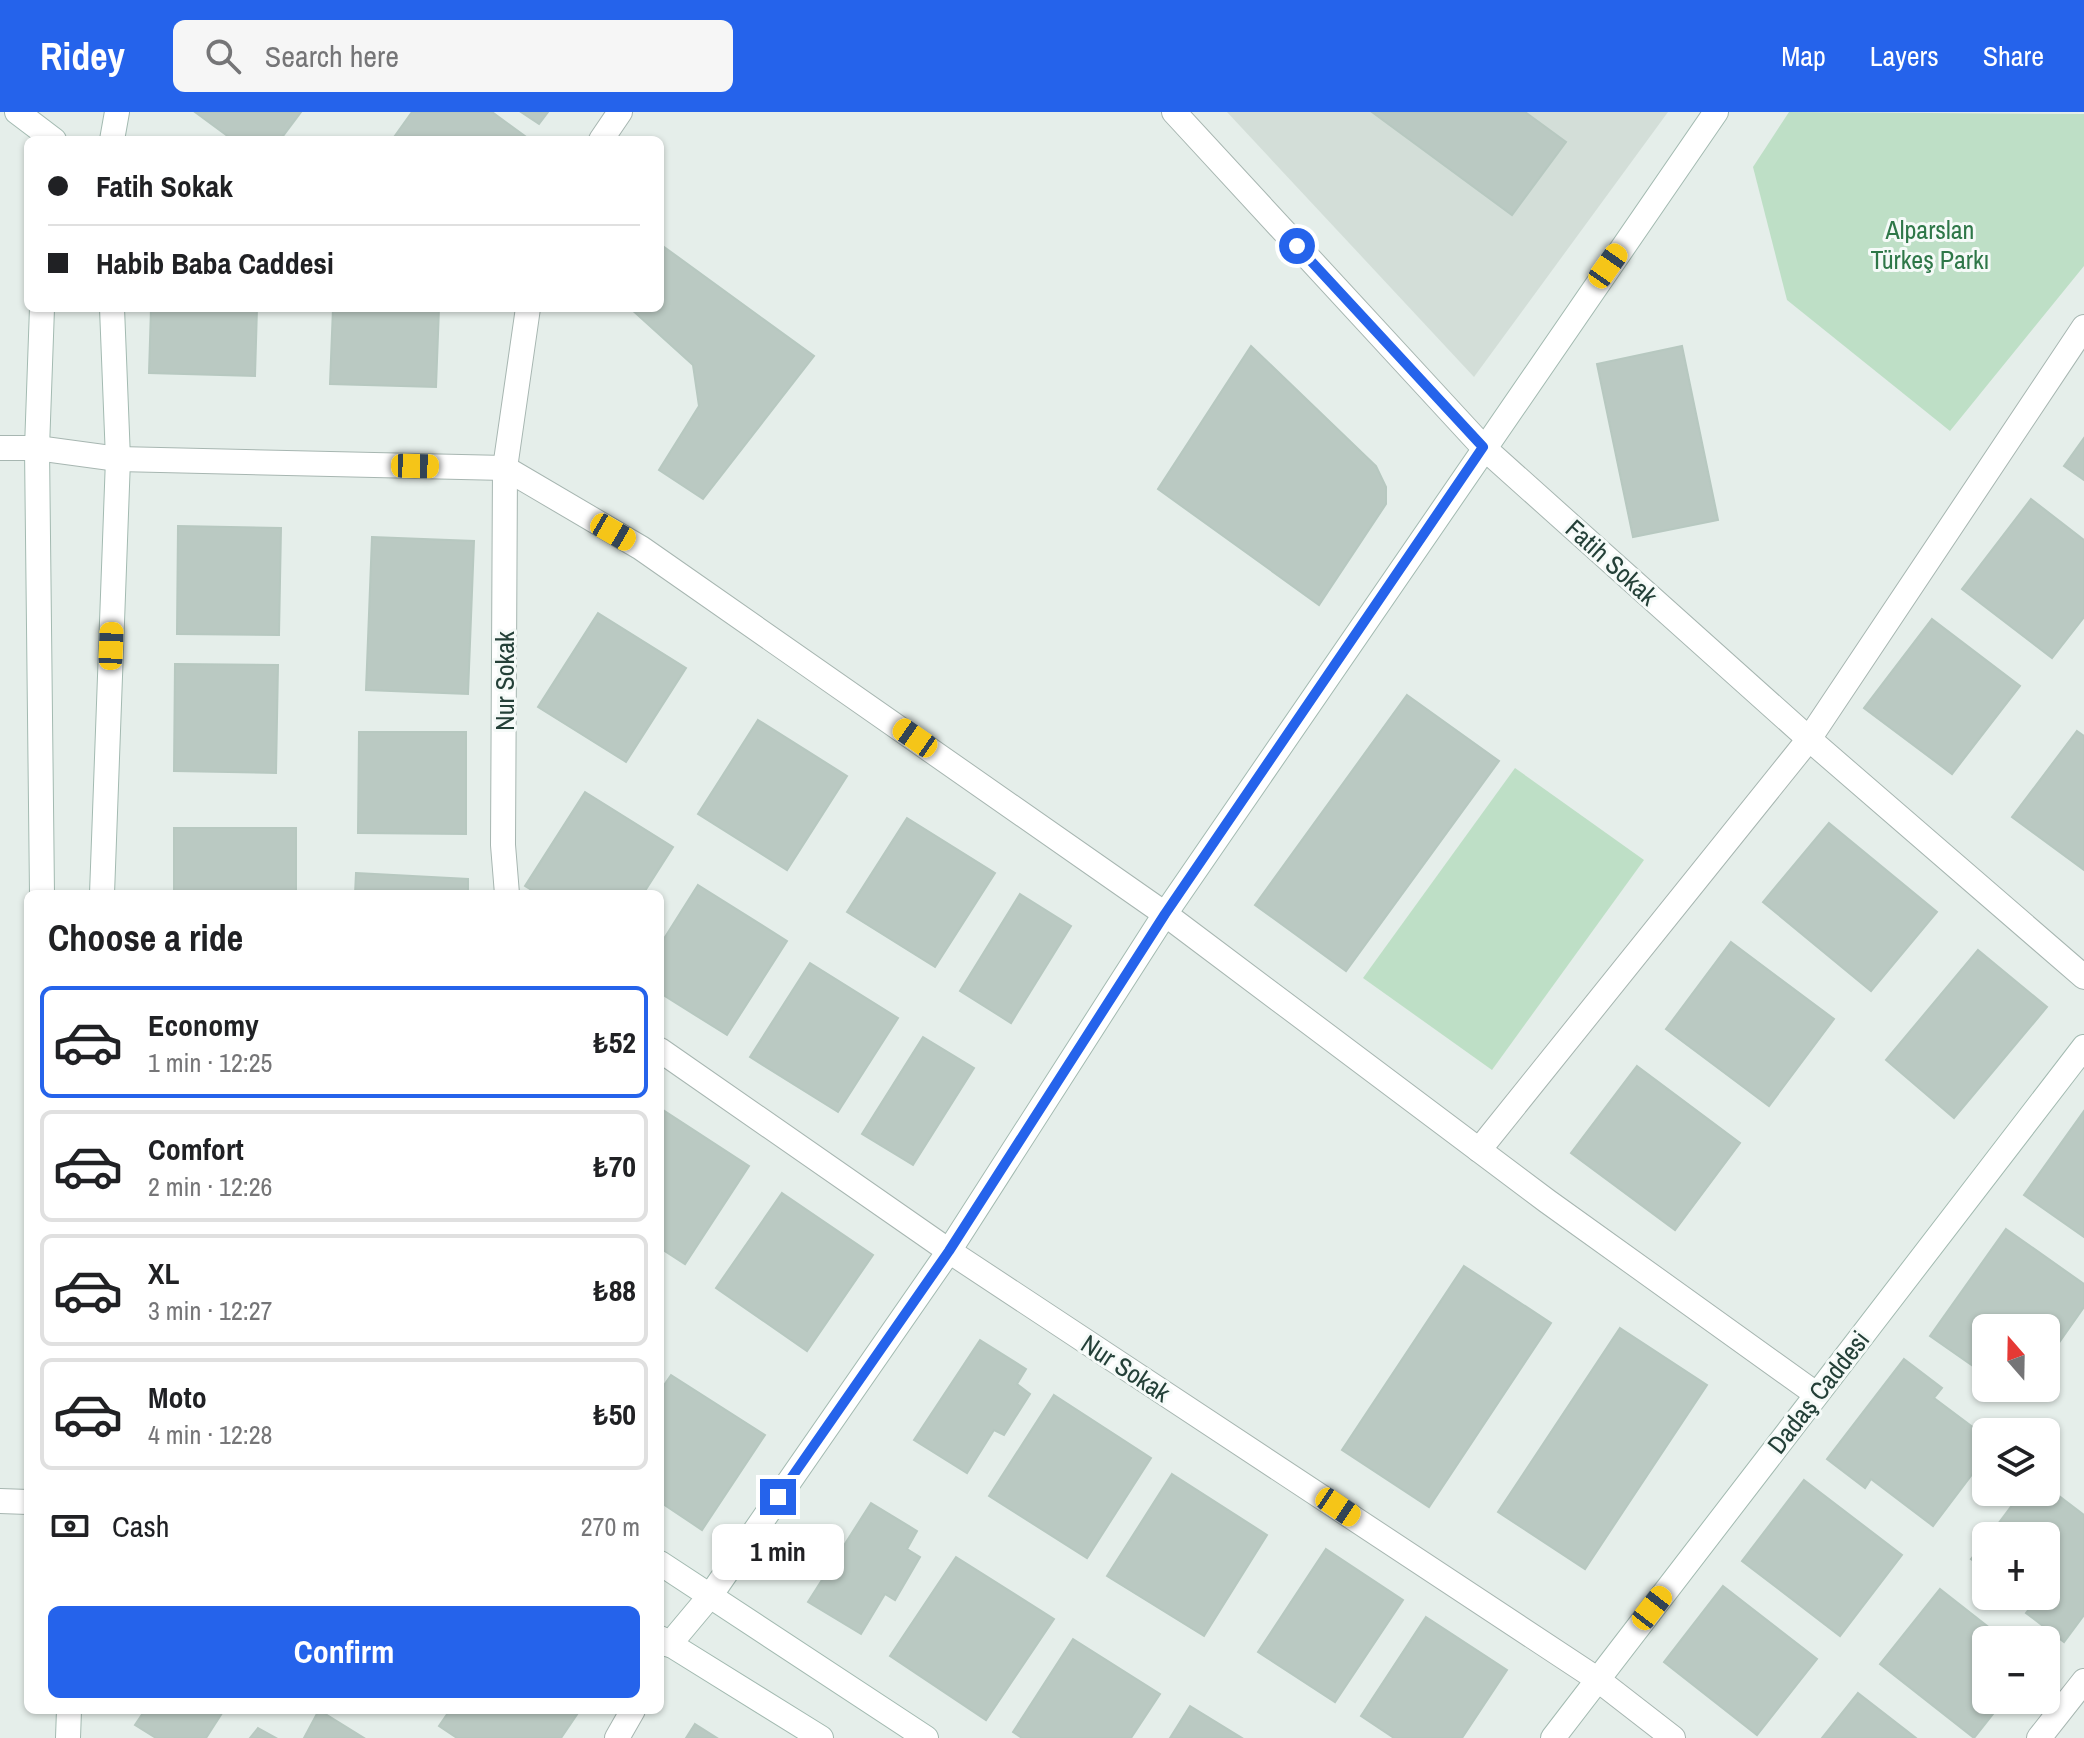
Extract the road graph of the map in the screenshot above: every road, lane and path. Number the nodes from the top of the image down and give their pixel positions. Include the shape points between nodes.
1 (17, 112) edge
2 (117, 112) edge
3 (620, 112) edge
4 (1174, 112) edge
5 (1716, 112) edge
6 (49, 132) edge
7 (113, 136) edge
8 (604, 136) edge
9 (42, 312) edge
10 (112, 312) edge
11 (527, 312) edge
12 (2084, 327) edge
13 (1483, 447) junction
14 (0, 448) edge
15 (37, 448) junction
16 (118, 459) junction
17 (505, 468) junction
18 (1809, 739) junction
19 (42, 890) edge
20 (102, 890) edge
21 (507, 890) edge
22 (1165, 914) junction
23 (2084, 977) edge
24 (2084, 1047) edge
25 (664, 1053) edge
26 (1479, 1150) junction
27 (949, 1251) junction
28 (1816, 1394) junction
29 (0, 1501) edge
30 (24, 1502) edge
31 (664, 1566) edge
32 (710, 1596) junction
33 (664, 1647) edge
34 (664, 1649) edge
35 (1597, 1679) junction
36 (2084, 1681) edge
37 (69, 1714) edge
38 (631, 1714) edge
39 (68, 1738) edge
40 (617, 1738) edge
41 (821, 1738) edge
42 (926, 1738) edge
43 (1553, 1738) edge
44 (1673, 1738) edge
45 (2039, 1738) edge

1 - 6 street
2 - 7 street
3 - 8 street
4 - 13 street, Fatih Sokak
5 - 13 street
9 - 15 street
10 - 16 street
11 - 17 street, Nur Sokak
12 - 18 street
13 - 18 street, Fatih Sokak
13 - 22 street
14 - 15 street
15 - 16 street
15 - 19 street
16 - 17 street
16 - 20 street
17 - 21 street, Nur Sokak
17 - 22 street via 641,548
18 - 23 street, Fatih Sokak
18 - 26 street
22 - 26 street
22 - 27 street
24 - 28 street, Dadaş Caddesi
25 - 27 street, Nur Sokak
26 - 28 street
27 - 32 street
27 - 35 street, Nur Sokak
28 - 35 street, Dadaş Caddesi
29 - 30 street
31 - 32 street
32 - 33 street
32 - 42 street
34 - 41 street
35 - 43 street, Dadaş Caddesi
35 - 44 street, Nur Sokak
36 - 45 street
37 - 39 street
38 - 40 street

